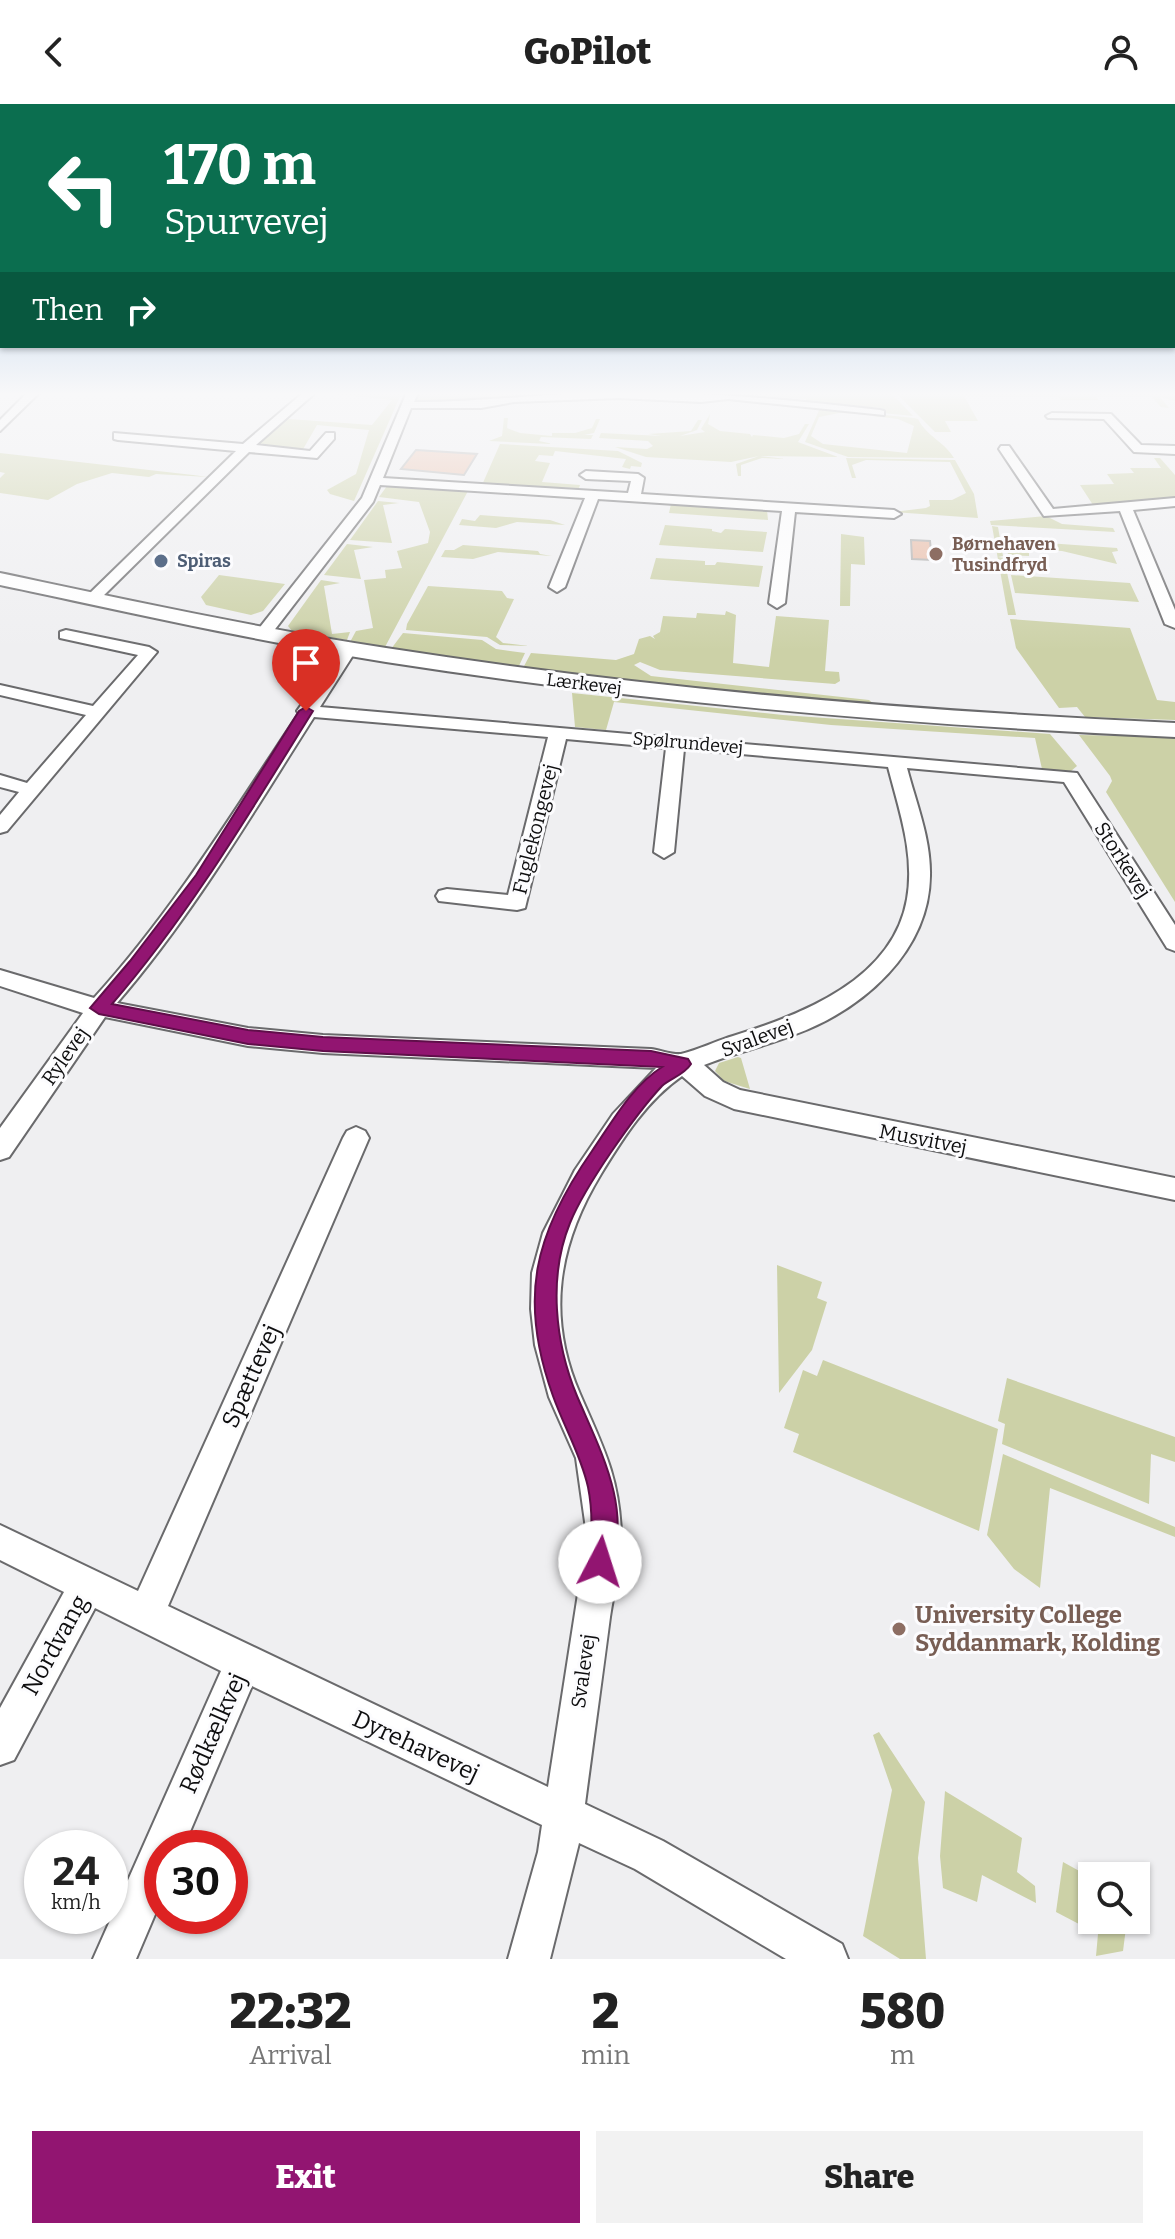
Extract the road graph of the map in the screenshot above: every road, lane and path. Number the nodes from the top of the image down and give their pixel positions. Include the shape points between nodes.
1 (215, 479) edge
2 (638, 479) edge
3 (1025, 479) edge
4 (377, 481) joint
5 (593, 496) junction
6 (634, 498) junction
7 (1175, 502) edge
8 (1125, 506) junction
9 (789, 508) junction
10 (894, 514) dead end
11 (0, 579) edge
12 (557, 587) dead end
13 (93, 598) junction
14 (777, 603) dead end
15 (1173, 624) edge
16 (263, 634) junction
17 (66, 635) dead end
18 (349, 649) junction
19 (0, 690) edge
20 (306, 711) junction
21 (96, 712) junction
22 (1175, 730) edge
23 (558, 733) junction
24 (676, 742) junction
25 (896, 763) junction
26 (1070, 777) joint
27 (0, 781) edge
28 (29, 789) junction
29 (0, 827) edge
30 (664, 852) dead end
31 (447, 896) dead end
32 (1175, 943) edge
33 (0, 978) edge
34 (99, 1008) junction
35 (681, 1064) junction
36 (356, 1138) dead end
37 (0, 1149) edge
38 (1175, 1189) edge
39 (0, 1542) edge
40 (88, 1585) junction
41 (146, 1614) junction
42 (244, 1662) junction
43 (0, 1746) edge
44 (563, 1815) junction
45 (170, 1830) edge
46 (144, 1890) edge
47 (114, 1959) edge
48 (529, 1959) edge
49 (827, 1959) edge

1 - 13 street
2 - 6 street
3 - 8 street via 1049,513
4 - 5 street
4 - 16 street
5 - 6 street
5 - 12 street
6 - 9 street
7 - 8 street
8 - 15 street
9 - 10 street
9 - 14 street
11 - 13 street, Lærkevej
13 - 16 street, Lærkevej
16 - 18 street, Lærkevej
17 - 21 street via 149,652
18 - 20 street, Rylevej
18 - 22 street, Lærkevej via 574,683 772,705
19 - 21 street
20 - 23 street, Spølrundevej
20 - 34 street, Rylevej via 201,878
21 - 28 street
23 - 24 street, Spølrundevej
23 - 31 street, Fuglekongevej via 517,903
24 - 25 street, Spølrundevej
24 - 30 street
25 - 26 street, Spølrundevej
25 - 35 street, Svalevej via 920,878 906,934 889,959 835,1005 794,1025
26 - 32 street, Storkevej
27 - 28 street
28 - 29 street
33 - 34 street
34 - 35 street via 248,1037 651,1058
34 - 37 street, Rylevej
35 - 38 street, Musvitvej via 724,1094 771,1108
35 - 44 street, Svalevej via 657,1079 583,1181 560,1221 549,1256 549,1346 589,1447 601,1490 604,1536
36 - 41 street, Spættevej
39 - 40 street, Dyrehavevej
40 - 41 street, Dyrehavevej
40 - 43 street, Nordvang
41 - 42 street, Dyrehavevej
42 - 44 street, Dyrehavevej
42 - 45 street, Rødkælkvej
44 - 48 street, Svalevej
44 - 49 street, Dyrehavevej via 649,1855
46 - 47 street, Rødkælkvej

